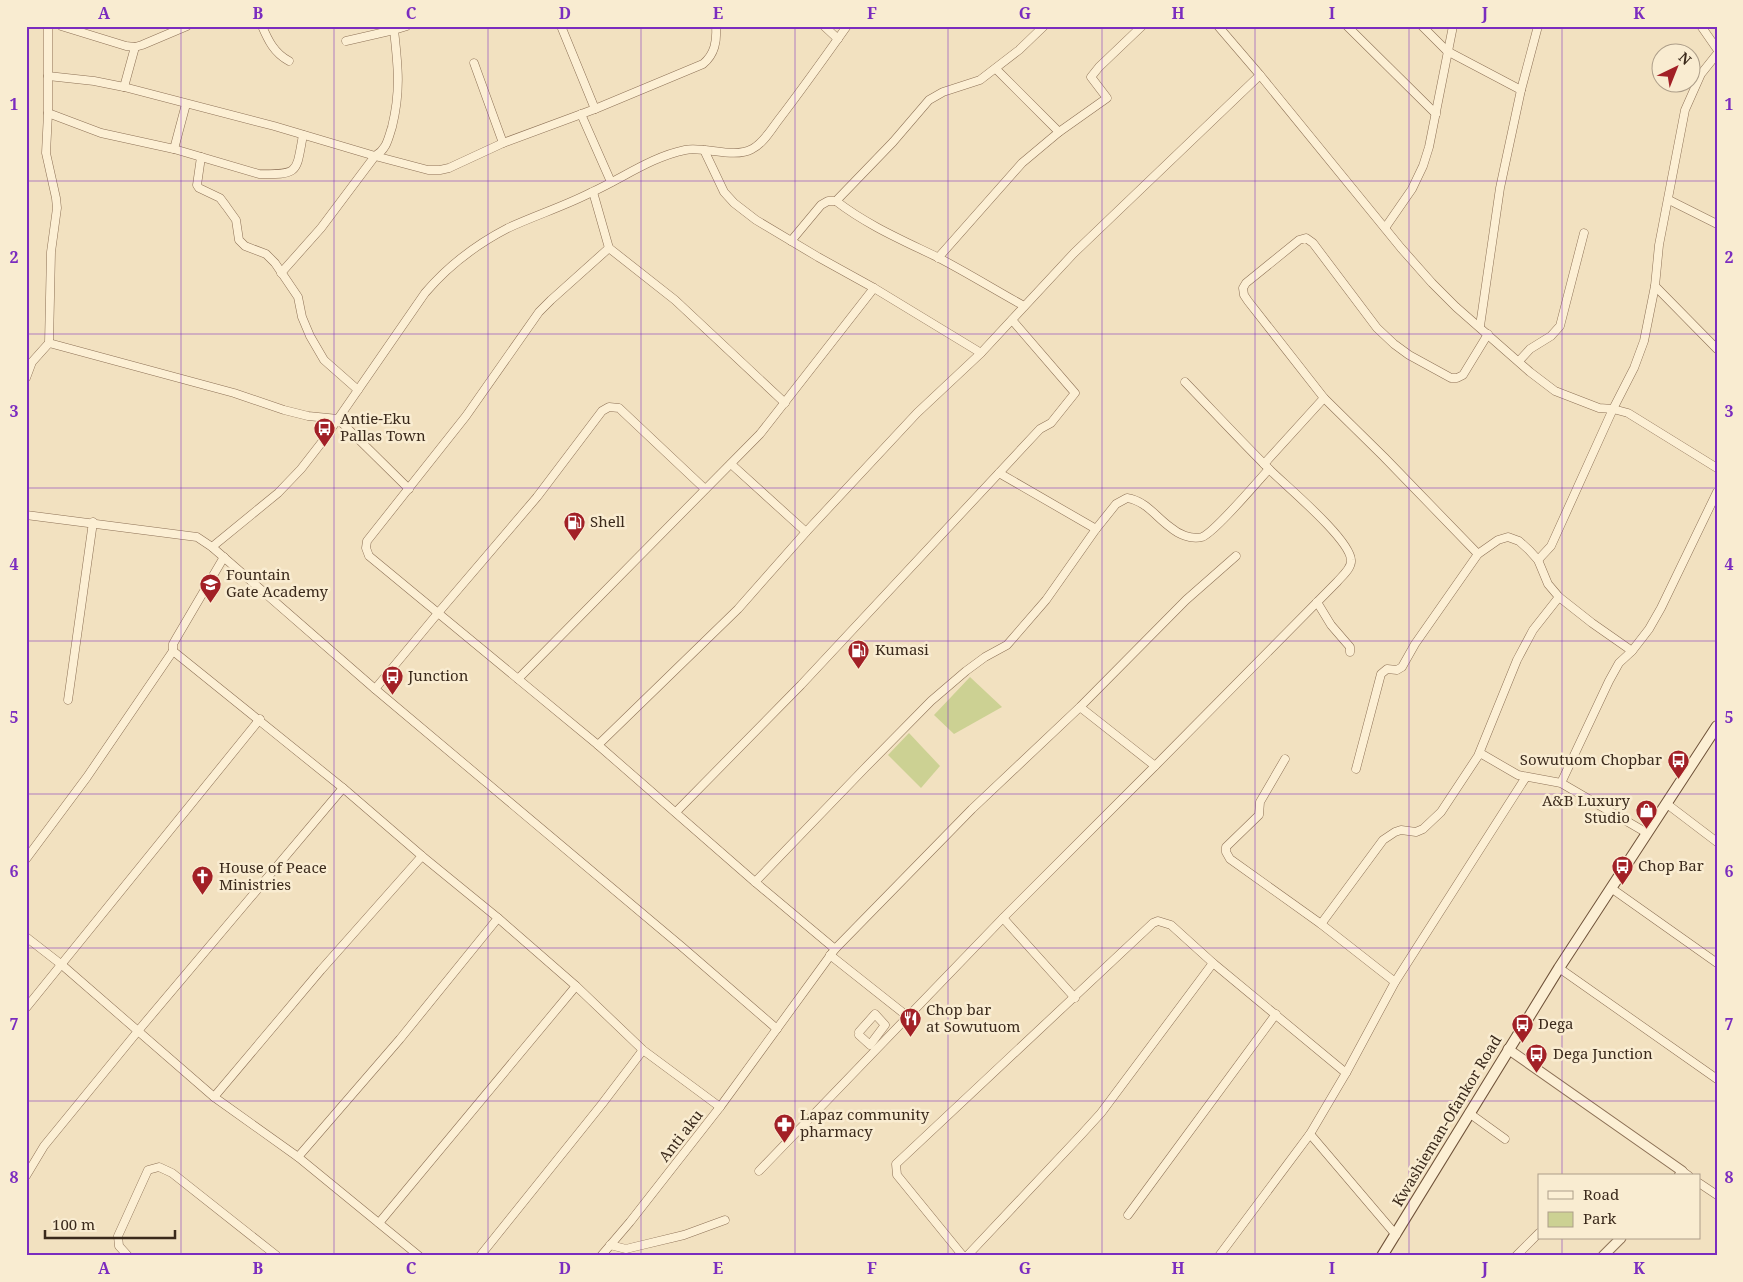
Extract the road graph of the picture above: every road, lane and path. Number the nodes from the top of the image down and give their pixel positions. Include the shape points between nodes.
1 (48, 26) edge
2 (61, 26) edge
3 (187, 26) edge
4 (262, 26) edge
5 (407, 26) edge
6 (561, 26) edge
7 (716, 26) edge
8 (824, 26) edge
9 (847, 26) edge
10 (1044, 26) edge
11 (1142, 26) edge
12 (1218, 26) edge
13 (1347, 26) edge
14 (1422, 26) edge
15 (1452, 26) edge
16 (1538, 26) edge
17 (1701, 26) edge
18 (394, 30) junction
19 (838, 39) junction
20 (346, 41) dead end
21 (135, 46) junction
22 (1717, 49) edge
23 (1448, 51) junction
24 (1717, 54) edge
25 (289, 61) dead end
26 (474, 63) dead end
27 (996, 69) junction
28 (1260, 75) junction
29 (48, 76) junction
30 (124, 87) junction
31 (1521, 90) junction
32 (186, 104) junction
33 (595, 110) junction
34 (48, 113) junction
35 (581, 114) junction
36 (1436, 114) junction
37 (1059, 132) junction
38 (303, 135) junction
39 (502, 143) junction
40 (174, 149) junction
41 (704, 150) junction
42 (375, 156) junction
43 (201, 157) junction
44 (611, 182) junction
45 (593, 192) junction
46 (1669, 200) junction
47 (836, 201) junction
48 (1717, 224) edge
49 (1386, 228) junction
50 (1584, 233) dead end
51 (791, 241) junction
52 (610, 248) junction
53 (938, 258) junction
54 (281, 273) junction
55 (1655, 286) junction
56 (874, 288) junction
57 (1024, 306) junction
58 (1012, 320) junction
59 (1480, 326) junction
60 (1488, 334) junction
61 (49, 343) junction
62 (1717, 349) edge
63 (981, 353) junction
64 (1519, 361) junction
65 (26, 378) edge
66 (1185, 382) dead end
67 (358, 390) junction
68 (1324, 398) junction
69 (785, 403) junction
70 (1613, 409) junction
71 (338, 419) junction
72 (731, 464) junction
73 (1266, 466) junction
74 (1717, 468) edge
75 (1000, 472) junction
76 (409, 489) junction
77 (705, 489) junction
78 (1717, 492) edge
79 (26, 515) edge
80 (93, 522) junction
81 (1096, 529) junction
82 (806, 532) junction
83 (212, 547) junction
84 (1478, 554) junction
85 (1236, 556) dead end
86 (224, 557) junction
87 (1538, 560) junction
88 (1559, 597) junction
89 (1317, 602) junction
90 (438, 613) junction
91 (173, 651) junction
92 (1632, 651) junction
93 (1350, 652) dead end
94 (518, 679) junction
95 (375, 689) junction
96 (68, 700) dead end
97 (1080, 707) junction
98 (260, 720) junction
99 (1717, 726) edge
100 (598, 745) junction
101 (1480, 753) junction
102 (1285, 759) dead end
103 (1155, 766) junction
104 (1356, 769) dead end
105 (1526, 777) junction
106 (1561, 783) junction
107 (343, 788) junction
108 (1667, 804) junction
109 (676, 812) junction
110 (1647, 832) junction
111 (1717, 842) edge
112 (422, 856) junction
113 (26, 859) edge
114 (755, 882) junction
115 (1611, 888) junction
116 (498, 918) junction
117 (1003, 918) junction
118 (1321, 924) junction
119 (26, 937) edge
120 (833, 952) junction
121 (1213, 963) junction
122 (1717, 963) edge
123 (62, 965) junction
124 (1559, 968) junction
125 (1395, 982) junction
126 (576, 986) junction
127 (1074, 998) junction
128 (26, 1008) edge
129 (1276, 1014) junction
130 (907, 1016) junction
131 (777, 1029) junction
132 (138, 1031) junction
133 (1508, 1048) junction
134 (643, 1050) junction
135 (1346, 1073) junction
136 (1717, 1079) edge
137 (214, 1097) junction
138 (720, 1107) junction
139 (1469, 1114) junction
140 (1310, 1134) junction
141 (1505, 1139) dead end
142 (298, 1157) junction
143 (759, 1171) dead end
144 (1683, 1174) edge
145 (26, 1176) edge
146 (1700, 1184) edge
147 (1717, 1195) edge
148 (1128, 1215) dead end
149 (725, 1220) dead end
150 (379, 1223) junction
151 (1538, 1234) edge
152 (1396, 1235) junction
153 (1619, 1240) edge
154 (610, 1245) junction
155 (128, 1256) edge
156 (277, 1256) edge
157 (419, 1256) edge
158 (480, 1256) edge
159 (601, 1256) edge
160 (965, 1256) edge
161 (1219, 1256) edge
162 (1382, 1256) edge
163 (1516, 1256) edge
164 (1603, 1256) edge

1 - 29 street
2 - 21 street
3 - 21 street
4 - 25 street via 270,44
5 - 18 street
6 - 33 street
7 - 33 street via 713,51 704,64
8 - 19 street
9 - 19 street
10 - 27 street
11 - 37 street via 1091,77 1107,98
12 - 28 street
13 - 36 street
14 - 23 street
15 - 23 street
16 - 31 street
17 - 22 street
18 - 20 street
18 - 42 street via 399,84 397,106 386,145
19 - 41 street via 767,134 752,149 740,152
21 - 30 street
23 - 31 street
23 - 36 street
24 - 46 street via 1701,74 1685,110
26 - 39 street
27 - 37 street
27 - 47 street via 980,80 929,100
28 - 49 street
28 - 57 street via 1074,253
29 - 30 street
29 - 34 street
30 - 32 street
31 - 59 street via 1500,188
32 - 38 street
32 - 40 street
33 - 35 street
34 - 40 street via 100,132
34 - 61 street via 46,153 57,208 50,252
35 - 39 street
35 - 44 street
36 - 49 street via 1423,166
37 - 53 street via 1022,163
38 - 42 street
38 - 43 street via 297,166 285,173 258,174
39 - 42 street via 440,170 428,170
40 - 43 street
41 - 44 street via 694,148 673,153
41 - 51 street via 724,192 734,203
42 - 54 street via 321,228
43 - 54 street via 199,188 220,198 236,220 239,240 245,246 266,254
44 - 45 street
45 - 52 street
45 - 67 street via 507,229 458,260 425,293
46 - 48 street
46 - 55 street via 1659,245
47 - 51 street via 821,205
47 - 53 street via 853,215
49 - 59 street via 1432,283
50 - 64 street via 1560,326
51 - 56 street
52 - 69 street via 675,300
52 - 76 street via 539,312 466,416
53 - 57 street
54 - 67 street via 298,297 302,317 324,360
55 - 62 street
55 - 70 street via 1644,341
56 - 63 street
56 - 69 street
57 - 58 street
58 - 63 street
58 - 75 street via 1076,393 1051,423 1040,430
59 - 60 street
60 - 64 street
60 - 68 street via 1463,375 1451,378 1394,344 1377,328 1313,243 1302,238 1243,288 1248,301
61 - 65 street via 32,362
61 - 71 street via 234,393 284,410
63 - 82 street via 917,413
64 - 70 street via 1555,391 1599,408
66 - 73 street
67 - 71 street
68 - 73 street
68 - 84 street
69 - 72 street
70 - 74 street via 1628,413
70 - 87 street via 1551,546
71 - 76 street
71 - 83 street via 278,493
72 - 77 street
72 - 82 street
73 - 81 street via 1203,537 1182,535 1139,500 1127,498 1116,504
73 - 89 street via 1317,514 1350,555 1350,566
75 - 81 street
75 - 109 street via 801,685
76 - 90 street via 367,541 366,548 370,556
77 - 90 street via 619,408 609,407 602,411 537,497
77 - 94 street
78 - 92 street via 1661,608
79 - 80 street
80 - 83 street via 197,537
80 - 96 street
81 - 114 street via 1046,600 1007,645 966,671 931,701
82 - 100 street via 738,609
83 - 86 street
84 - 87 street via 1508,537 1522,544
84 - 104 street via 1402,667 1387,669 1381,674
85 - 97 street, Anti aku via 1186,600
86 - 91 street via 177,637
86 - 95 street
87 - 88 street via 1548,584
88 - 92 street
88 - 101 street via 1533,630 1517,660
89 - 93 street via 1350,647
89 - 103 street
90 - 94 street
90 - 95 street
91 - 98 street
91 - 113 street
92 - 106 street via 1609,681
94 - 100 street
95 - 131 street
97 - 103 street
97 - 120 street, Anti aku via 972,810
98 - 107 street
98 - 123 street
99 - 108 main road, Kwashieman-Ofankor Road
100 - 109 street
101 - 105 street via 1510,772
101 - 118 street via 1435,819 1416,832 1401,830 1383,840
102 - 118 street via 1260,802 1259,815 1226,847 1226,852 1230,859
103 - 117 street
105 - 106 street
105 - 125 street
106 - 110 street
107 - 112 street
107 - 132 street
108 - 110 main road, Kwashieman-Ofankor Road
108 - 111 street
109 - 114 street
110 - 115 main road, Kwashieman-Ofankor Road
112 - 116 street
112 - 137 street
114 - 120 street
115 - 122 street
115 - 124 main road, Kwashieman-Ofankor Road
116 - 126 street
116 - 142 street
117 - 127 street
117 - 130 street
118 - 125 street
119 - 123 street
120 - 130 street
120 - 131 street, Anti aku
121 - 127 street via 1171,925 1158,921
121 - 129 street
121 - 160 street via 1101,1113
123 - 128 street
123 - 132 street
124 - 133 main road, Kwashieman-Ofankor Road
124 - 136 street
125 - 135 street
126 - 134 street
126 - 150 street
127 - 160 street via 896,1164 897,1175
129 - 135 street
129 - 148 street
130 - 143 street
131 - 138 street, Anti aku
132 - 137 street
132 - 145 street via 44,1146
133 - 139 main road, Kwashieman-Ofankor Road
133 - 144 street
134 - 138 street
134 - 158 street
135 - 140 street
137 - 142 street
138 - 154 street, Anti aku
139 - 141 street
139 - 152 main road, Kwashieman-Ofankor Road
140 - 152 street
140 - 161 street
142 - 150 street
146 - 147 street
149 - 154 street via 684,1235 626,1249
150 - 157 street
151 - 163 street
152 - 162 main road, Kwashieman-Ofankor Road
153 - 164 street
154 - 159 street, Anti aku
155 - 156 street via 119,1246 118,1236 148,1170 159,1166 172,1172

